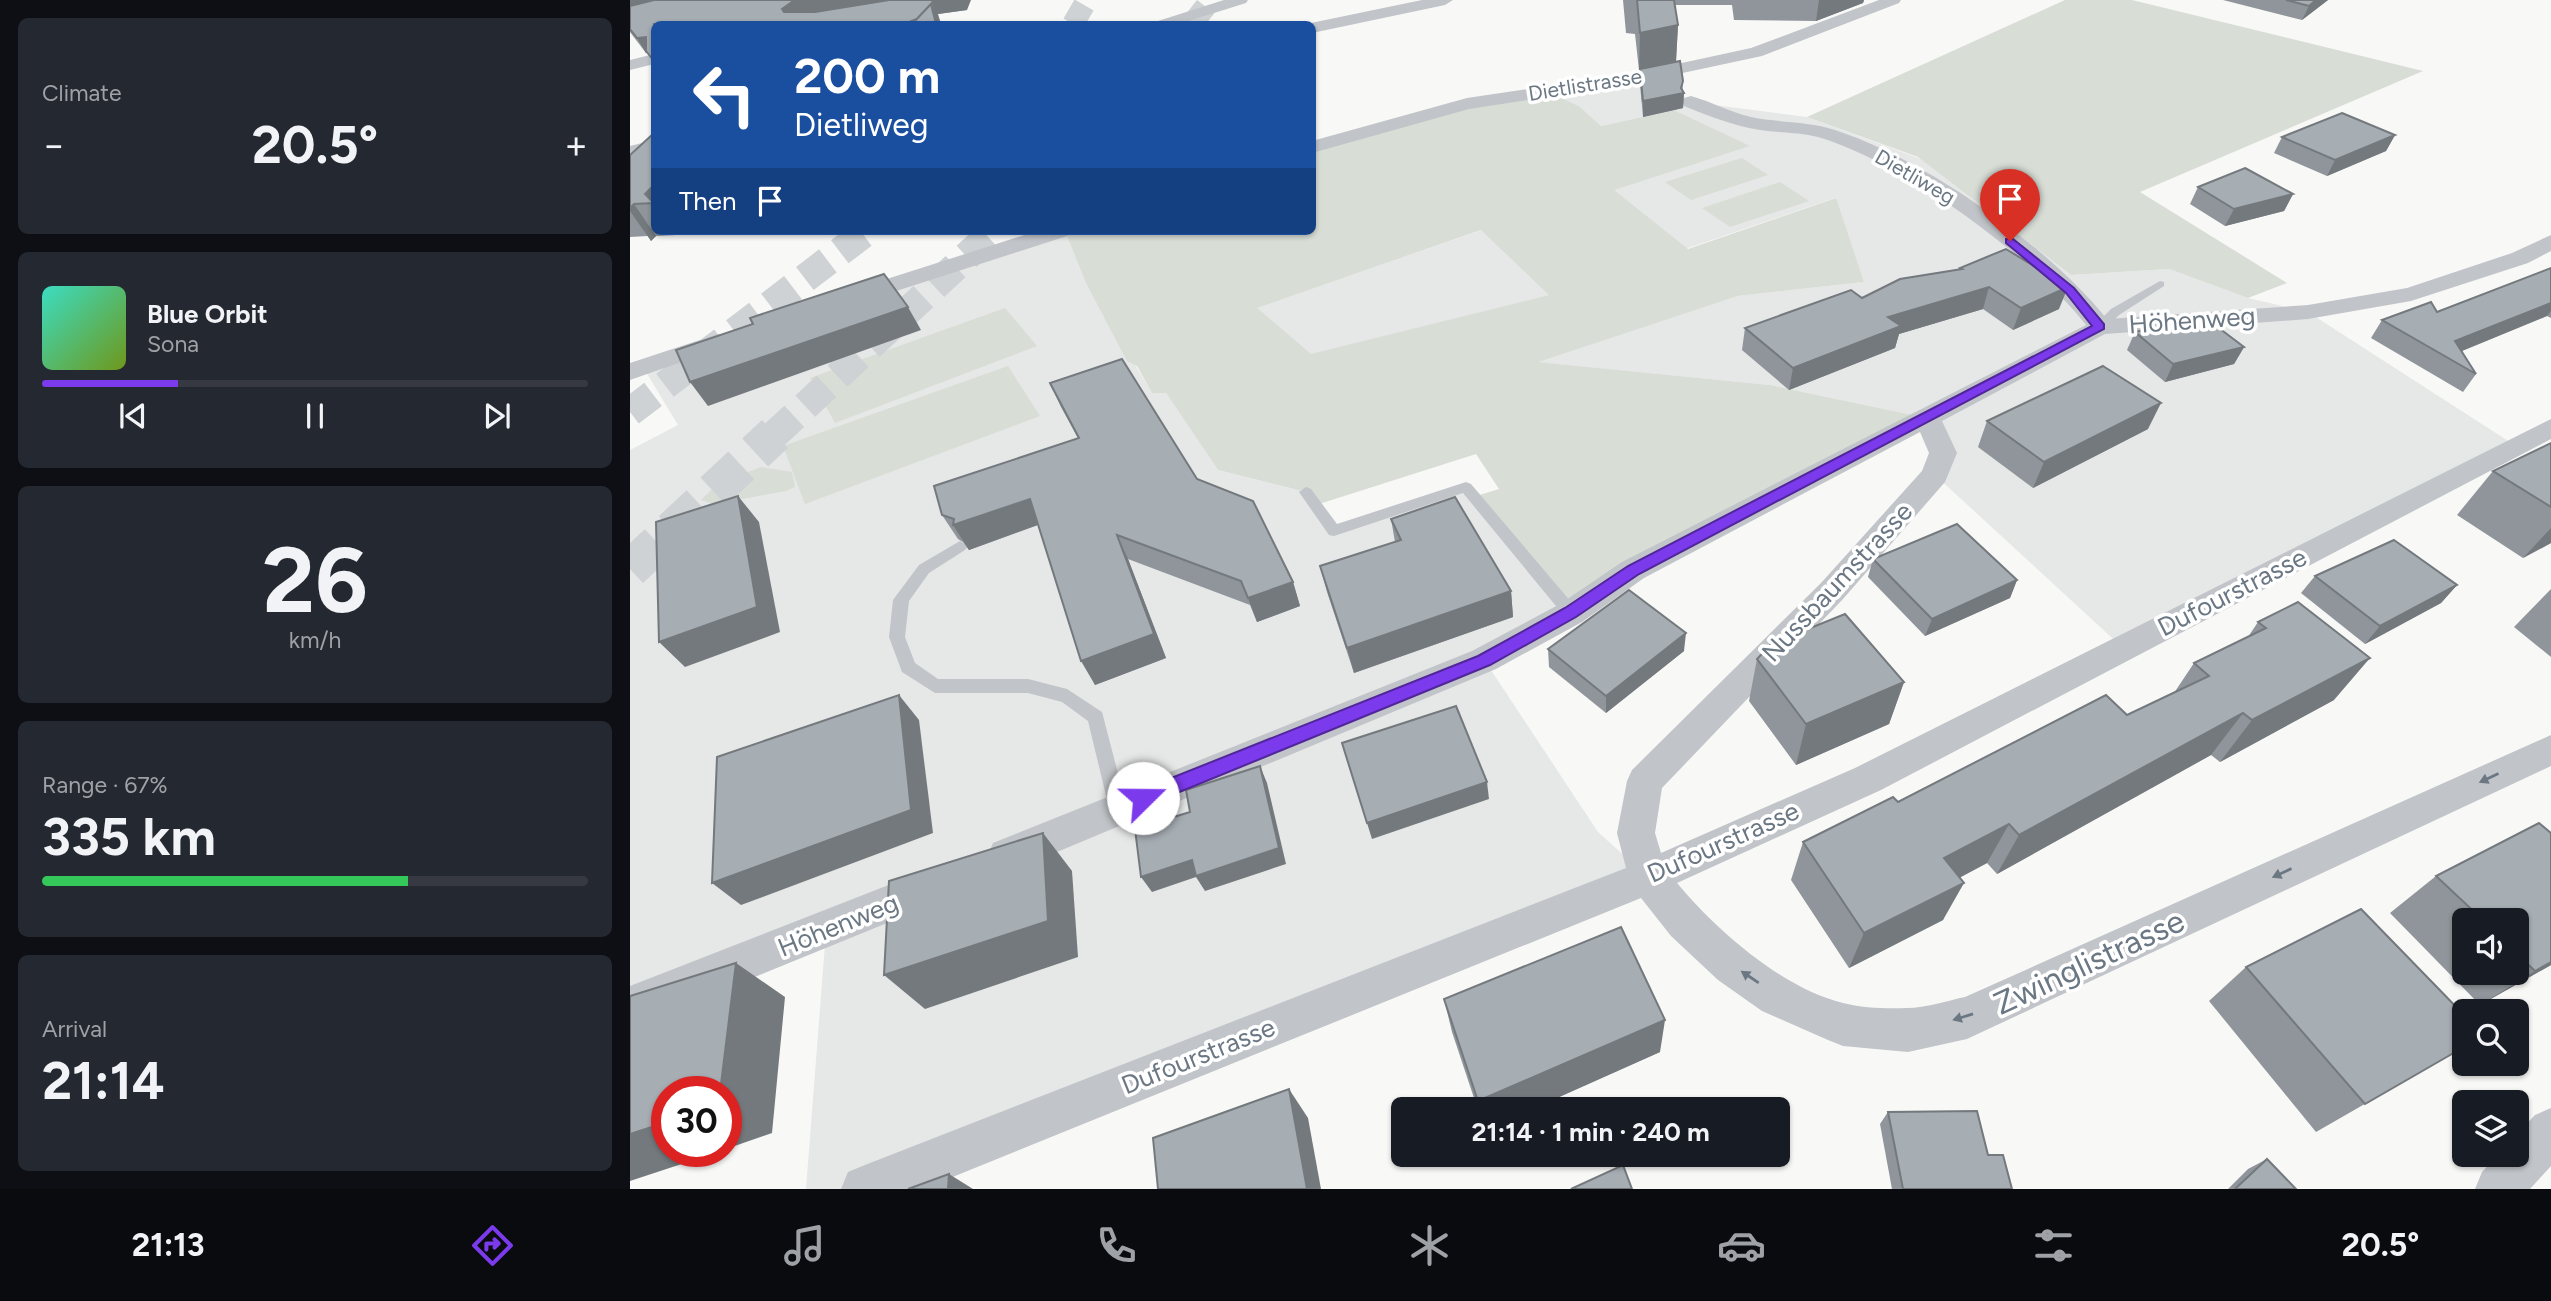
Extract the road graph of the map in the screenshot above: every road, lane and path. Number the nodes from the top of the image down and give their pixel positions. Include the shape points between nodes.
1 (1240, 0) edge
2 (1445, 0) edge
3 (1893, 0) edge
4 (1174, 21) edge
5 (1316, 27) edge
6 (651, 59) edge
7 (630, 65) edge
8 (1691, 102) dead end
9 (651, 127) edge
10 (630, 132) edge
11 (651, 147) edge
12 (1316, 147) edge
13 (630, 152) edge
14 (1047, 235) edge
15 (2551, 242) edge
16 (2160, 284) dead end
17 (833, 304) edge
18 (2100, 327) junction
19 (740, 334) edge
20 (630, 372) edge
21 (1927, 418) junction
22 (2551, 428) edge
23 (1306, 492) dead end
24 (960, 546) edge
25 (1571, 613) junction
26 (2551, 750) edge
27 (1118, 808) junction
28 (1648, 877) junction
29 (630, 1007) edge
30 (2551, 1131) edge
31 (865, 1189) edge
32 (2499, 1189) edge

1 - 4 street
2 - 5 street
3 - 12 street, Dietlistrasse via 1756,52 1631,79 1467,104
6 - 7 street
8 - 18 street, Dietliweg via 1754,123 1822,132 1900,165 1980,216 2070,290
9 - 10 street
11 - 13 street
14 - 17 street
15 - 18 street, Höhenweg via 2520,258 2411,294 2308,312
16 - 18 lane
18 - 21 street, Höhenweg
19 - 20 street
21 - 25 street, Höhenweg via 1633,570
21 - 28 street, Nussbaumstrasse via 1943,453 1936,475 1832,591 1645,781 1636,833
22 - 28 street, Dufourstrasse via 1868,779
23 - 25 lane via 1334,531 1466,487
24 - 27 lane via 924,569 901,600 897,636 908,667 935,686 1028,686 1067,696 1096,717
25 - 27 street, Höhenweg via 1484,660
26 -> 28 street, Zwinglistrasse via 1967,1018 1908,1030 1843,1025 1777,996 1733,966 1685,923
27 - 29 street, Höhenweg via 826,931
28 - 31 street, Dufourstrasse
30 - 32 street

